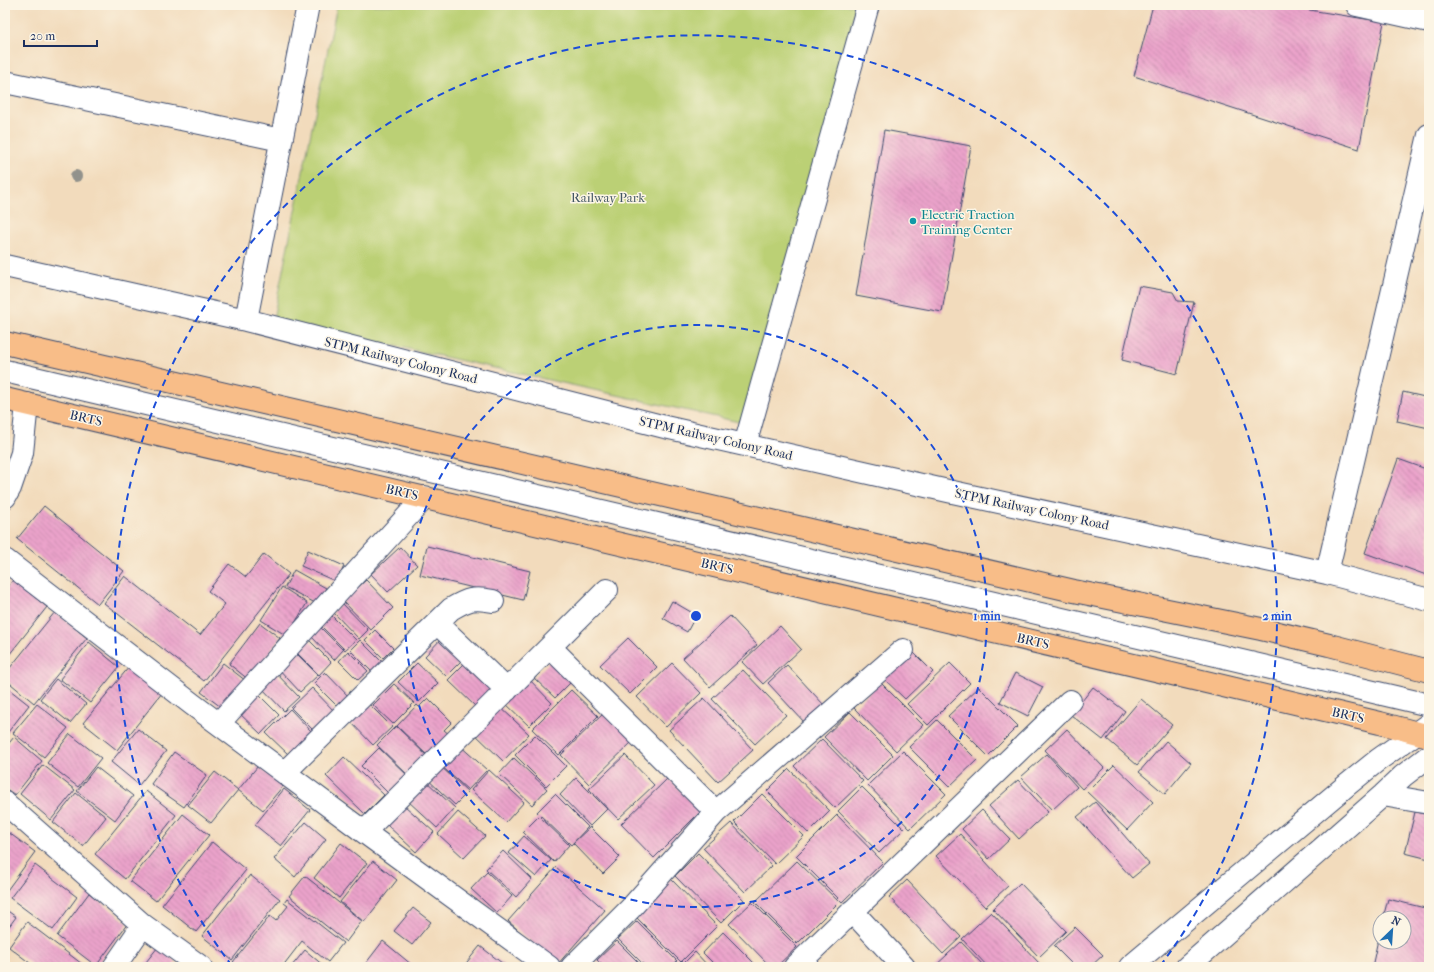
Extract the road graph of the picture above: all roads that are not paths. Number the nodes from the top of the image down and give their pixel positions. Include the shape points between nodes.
1 (308, 5) edge
2 (868, 5) edge
3 (1357, 5) edge
4 (1429, 21) edge
5 (5, 82) edge
6 (1429, 135) edge
7 (281, 140) junction
8 (5, 266) edge
9 (246, 320) junction
10 (5, 343) edge
11 (5, 371) edge
12 (5, 399) edge
13 (27, 404) junction
14 (745, 445) junction
15 (5, 496) edge
16 (425, 497) junction
17 (5, 560) edge
18 (1328, 573) junction
19 (607, 590) dead end
20 (1429, 600) edge
21 (493, 601) dead end
22 (437, 623) junction
23 (550, 647) junction
24 (903, 650) dead end
25 (1429, 671) edge
26 (507, 690) junction
27 (1070, 701) dead end
28 (1429, 705) edge
29 (219, 723) junction
30 (1425, 731) edge
31 (1429, 756) edge
32 (285, 772) junction
33 (1383, 795) junction
34 (5, 803) edge
35 (1429, 803) edge
36 (716, 812) junction
37 (364, 832) junction
38 (852, 911) junction
39 (144, 925) junction
40 (114, 967) edge
41 (201, 967) edge
42 (550, 967) edge
43 (572, 967) edge
44 (795, 967) edge
45 (904, 967) edge
46 (1130, 967) edge
47 (1187, 967) edge

1 - 7 street
2 - 14 street
3 - 4 street
5 - 7 street
6 - 18 street
7 - 9 street
8 - 9 street, STPM Railway Colony Road
9 - 14 street, STPM Railway Colony Road
10 - 25 main road via 1074,591 1262,629
11 - 28 street
12 - 13 main road, BRTS
13 - 15 street via 22,453
13 - 16 main road, BRTS
14 - 18 street, STPM Railway Colony Road
16 - 29 street
16 - 30 main road, BRTS via 1380,723
17 - 29 street
18 - 20 street, STPM Railway Colony Road
19 - 23 street
21 - 22 street via 478,598 464,601 451,609
22 - 26 street
22 - 32 street
23 - 26 street
23 - 36 street
24 - 36 street
26 - 37 street
27 - 38 street
29 - 32 street
30 - 46 street via 1347,785
31 - 33 street
32 - 37 street
33 - 35 street
33 - 47 street
34 - 39 street
36 - 43 street via 630,909
37 - 42 street
38 - 44 street
38 - 45 street
39 - 40 street
39 - 41 street

